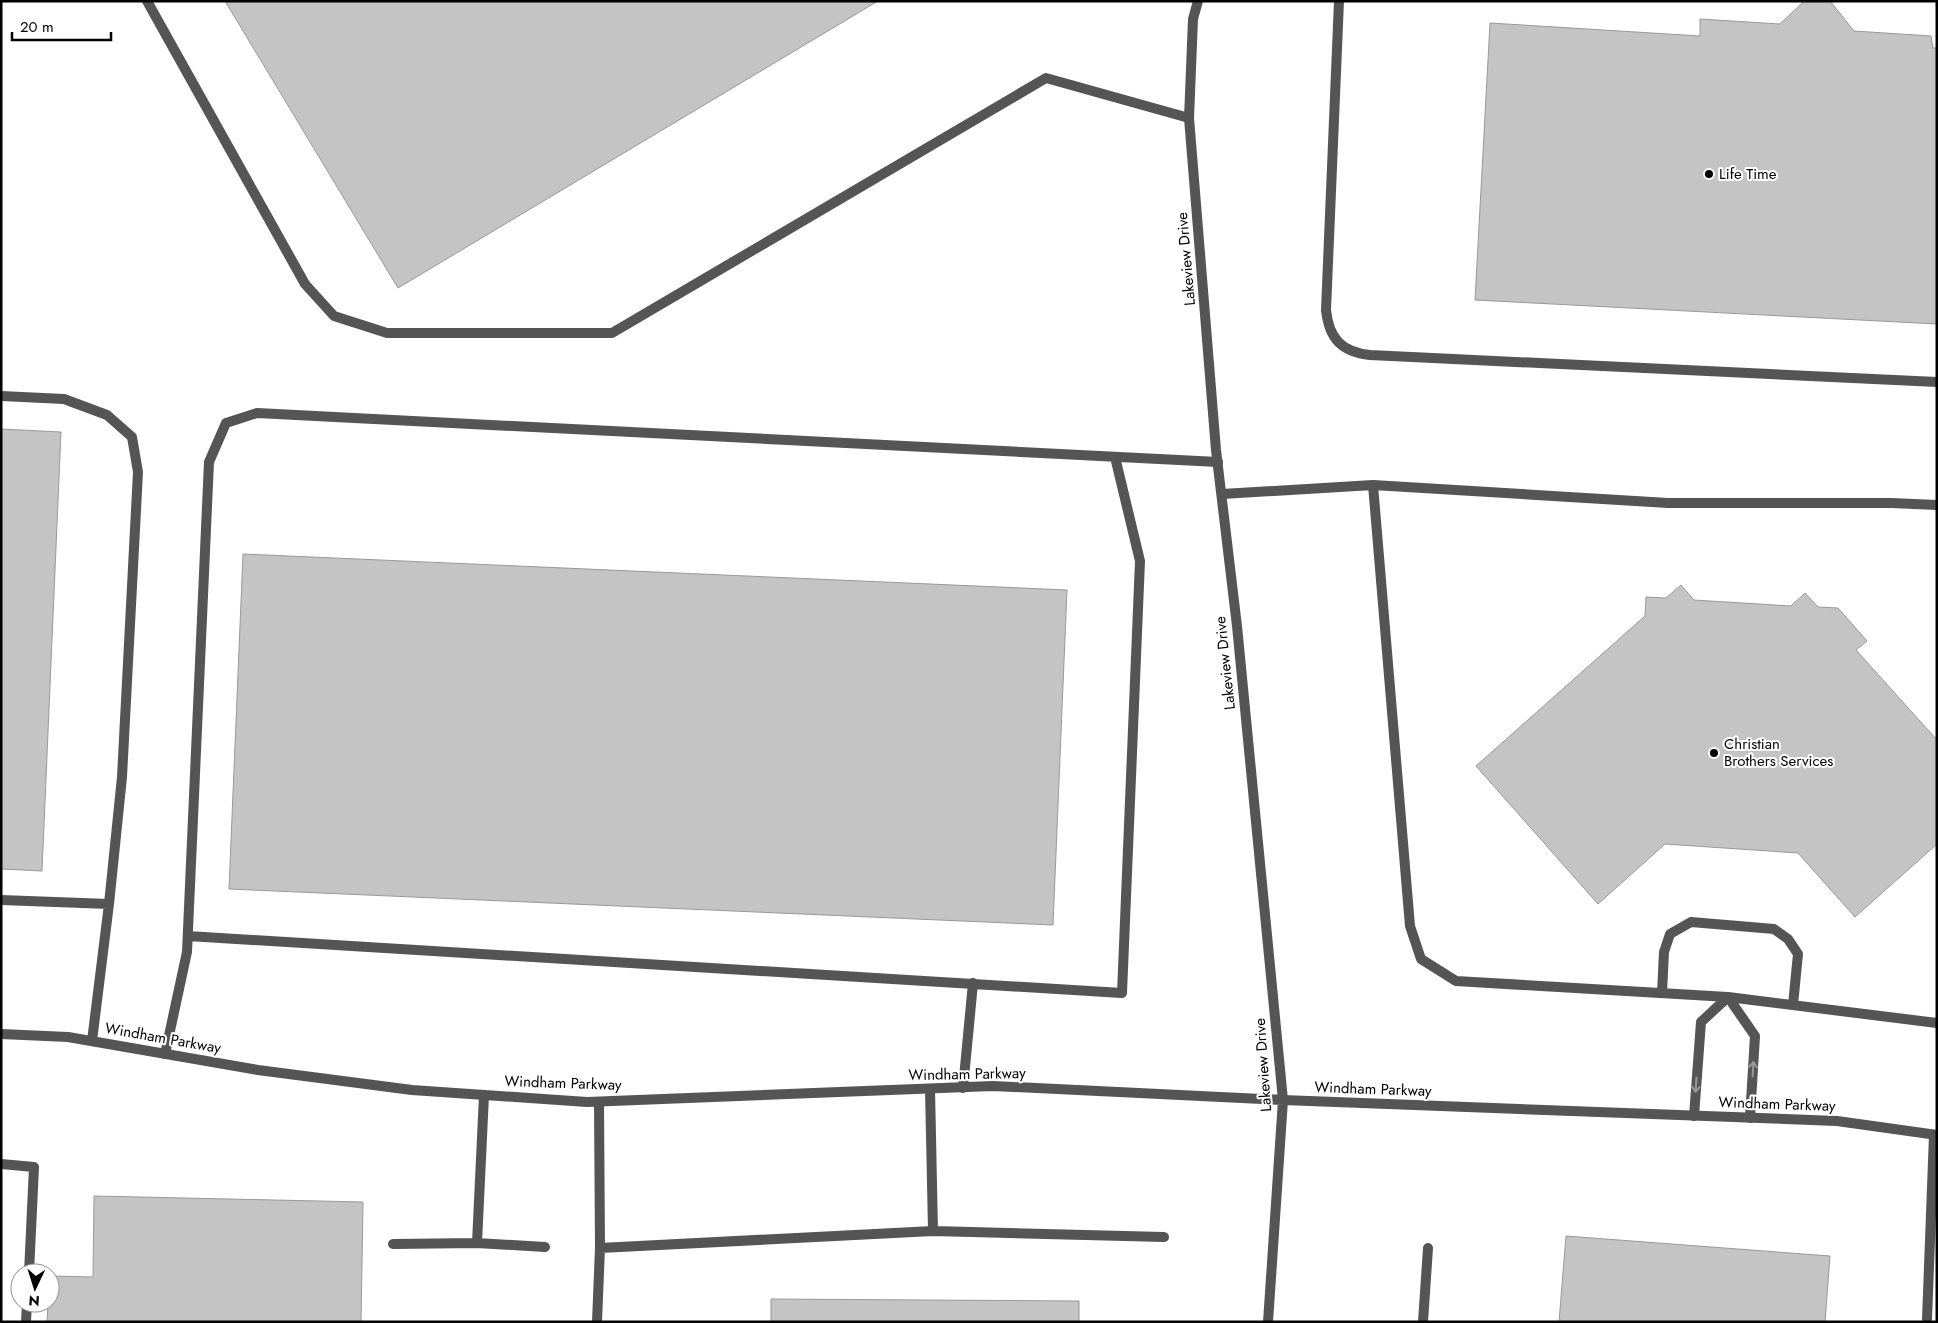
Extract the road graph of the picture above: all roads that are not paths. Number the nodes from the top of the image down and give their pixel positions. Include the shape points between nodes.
1 (146, 1) edge
2 (1198, 1) edge
3 (1339, 1) edge
4 (1189, 118) junction
5 (1937, 382) edge
6 (1, 396) edge
7 (1115, 457) junction
8 (1218, 462) junction
9 (1373, 485) junction
10 (1222, 494) junction
11 (1937, 505) edge
12 (1, 900) edge
13 (109, 904) junction
14 (188, 936) junction
15 (973, 983) junction
16 (1662, 993) junction
17 (1728, 997) junction
18 (1793, 1005) junction
19 (1937, 1023) edge
20 (1, 1034) edge
21 (92, 1041) junction
22 (165, 1054) junction
23 (963, 1088) junction
24 (930, 1089) junction
25 (484, 1095) junction
26 (1283, 1100) junction
27 (599, 1102) junction
28 (1694, 1116) junction
29 (1750, 1118) junction
30 (1935, 1135) edge
31 (1, 1164) edge
32 (933, 1231) junction
33 (1164, 1237) dead end
34 (477, 1243) junction
35 (394, 1244) dead end
36 (545, 1247) dead end
37 (600, 1248) junction
38 (1428, 1248) dead end
39 (29, 1263) edge
40 (1930, 1320) edge
41 (598, 1322) edge
42 (1268, 1322) edge
43 (1423, 1322) edge

1 - 4 street via 305,284 334,316 387,333 612,333 1046,78
2 - 4 street, Lakeview Drive via 1193,19
3 - 5 street via 1326,310 1327,324 1333,337 1344,347 1370,355
4 - 8 street, Lakeview Drive
6 - 13 street via 64,399 107,415 132,437 138,472 122,777
7 - 8 street
7 - 14 street via 257,413 226,423 209,462
7 - 15 street via 1140,561 1122,993
8 - 10 street, Lakeview Drive
9 - 10 street
9 - 11 street via 1668,503
9 - 16 street via 1410,926 1420,959 1456,981
10 - 26 street, Lakeview Drive
12 - 13 street
13 - 21 street
14 - 15 street
14 - 22 street
15 - 23 street
16 - 17 street
16 - 18 street via 1664,952 1670,934 1691,922 1774,928 1788,939 1798,954
17 - 18 street
17 -> 28 street via 1701,1022
29 -> 17 street via 1755,1036
18 - 19 street
20 - 21 street, Windham Parkway
21 - 22 street, Windham Parkway
22 - 25 street, Windham Parkway via 412,1090
23 - 24 street, Windham Parkway
23 - 26 street, Windham Parkway via 993,1086
24 - 27 street, Windham Parkway
24 - 32 street
25 - 27 street, Windham Parkway
25 - 34 street
26 - 28 street, Windham Parkway
26 - 42 street, Lakeview Drive
27 - 37 street
28 - 29 street, Windham Parkway
29 - 30 street, Windham Parkway via 1837,1121
30 - 40 street
31 - 39 street via 34,1167
32 - 33 street
32 - 37 street
34 - 35 street
34 - 36 street
37 - 41 street
38 - 43 street

